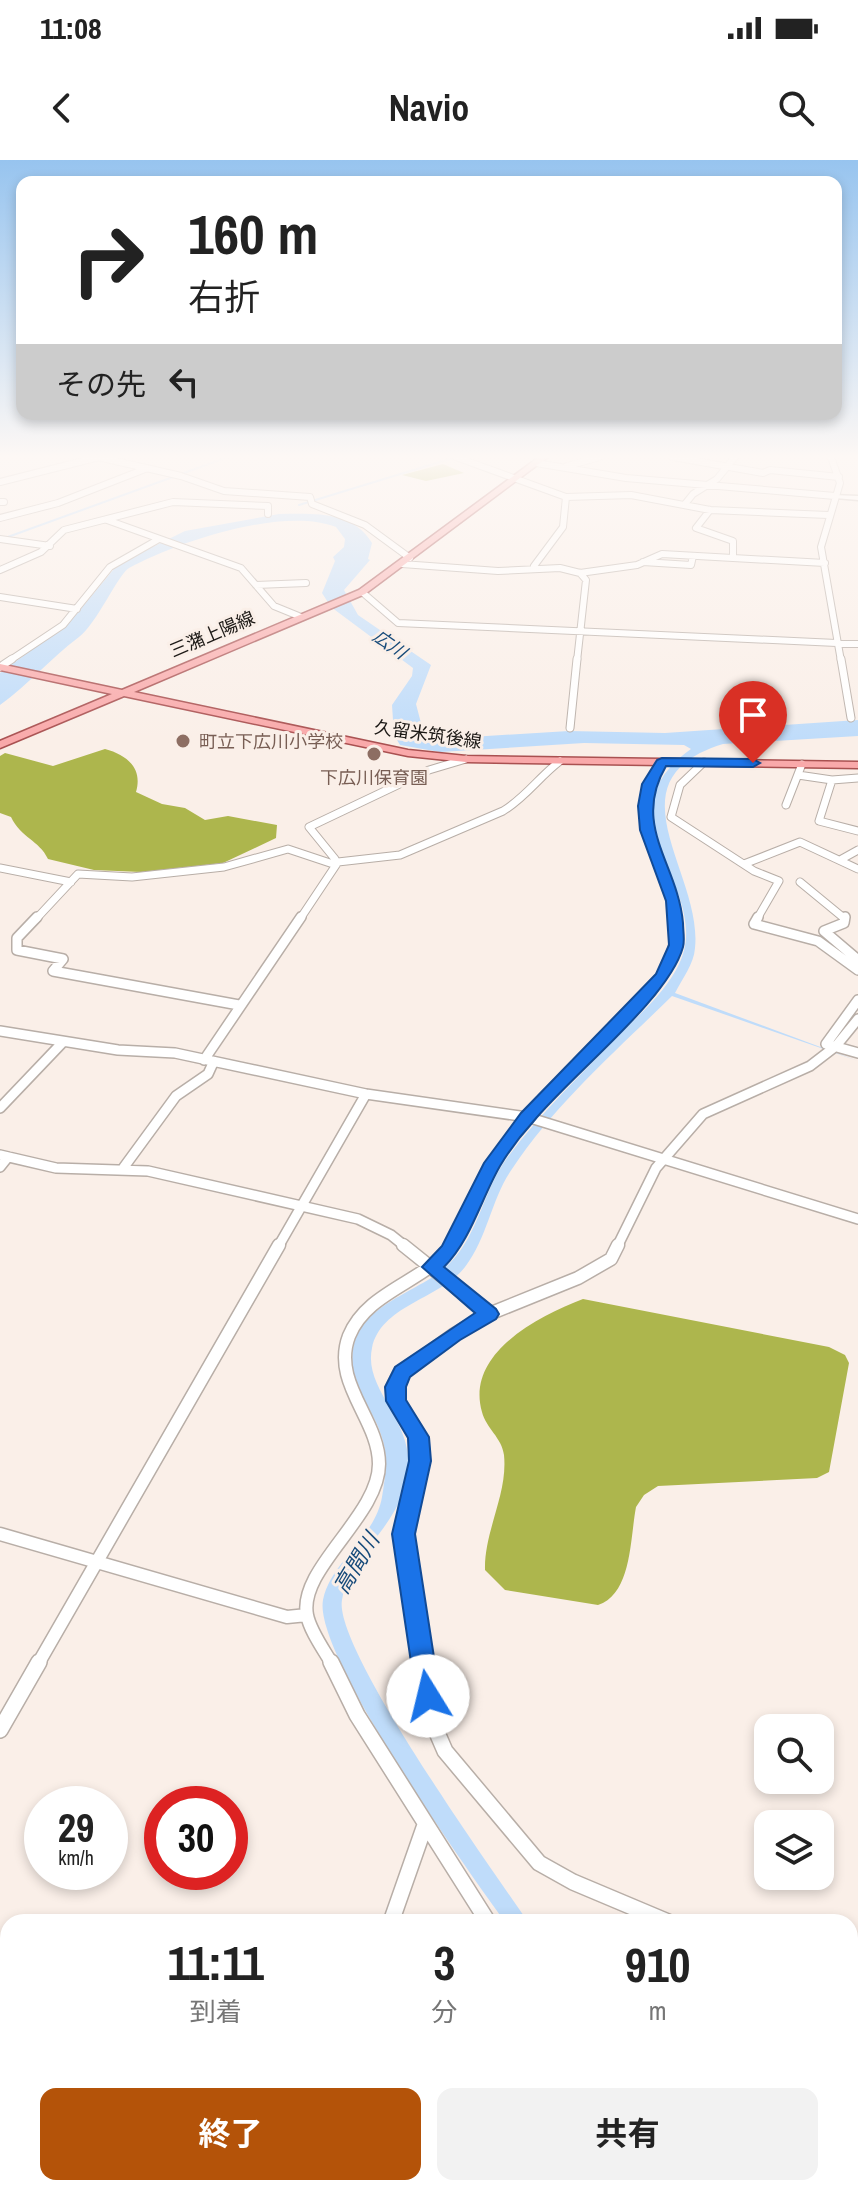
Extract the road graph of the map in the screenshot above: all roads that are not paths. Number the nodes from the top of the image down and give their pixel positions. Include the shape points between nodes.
1 (38, 552) edge
2 (138, 552) edge
3 (195, 552) edge
4 (398, 552) edge
5 (418, 552) edge
6 (544, 552) edge
7 (733, 552) edge
8 (822, 552) edge
9 (733, 558) junction
10 (406, 561) junction
11 (825, 563) junction
12 (534, 566) junction
13 (0, 570) edge
14 (580, 573) junction
15 (306, 583) dead end
16 (256, 585) junction
17 (359, 593) junction
18 (0, 597) edge
19 (77, 609) junction
20 (301, 617) junction
21 (581, 632) junction
22 (839, 643) junction
23 (858, 644) edge
24 (2, 667) edge
25 (124, 690) junction
26 (851, 718) dead end
27 (570, 728) dead end
28 (0, 745) edge
29 (466, 759) junction
30 (560, 761) junction
31 (665, 762) junction
32 (699, 762) junction
33 (858, 765) edge
34 (800, 770) junction
35 (858, 778) edge
36 (832, 780) junction
37 (786, 805) dead end
38 (858, 831) edge
39 (858, 850) edge
40 (840, 860) junction
41 (336, 862) junction
42 (744, 864) junction
43 (0, 868) edge
44 (858, 869) edge
45 (71, 882) junction
46 (800, 882) dead end
47 (858, 960) edge
48 (858, 970) edge
49 (858, 1000) edge
50 (239, 1005) junction
51 (858, 1019) edge
52 (0, 1031) edge
53 (62, 1043) junction
54 (833, 1048) junction
55 (858, 1053) edge
56 (209, 1062) junction
57 (366, 1094) junction
58 (0, 1108) edge
59 (527, 1117) junction
60 (4, 1156) edge
61 (666, 1159) junction
62 (0, 1167) edge
63 (124, 1167) junction
64 (302, 1206) junction
65 (858, 1219) edge
66 (434, 1269) junction
67 (489, 1314) junction
68 (0, 1534) edge
69 (98, 1562) junction
70 (307, 1615) junction
71 (0, 1730) edge
72 (425, 1825) junction
73 (394, 1914) edge
74 (483, 1914) edge
75 (649, 1914) edge

1 - 13 street
2 - 19 street via 110,567
3 - 16 street via 241,568
4 - 10 street
5 - 10 main road, 三潴上陽線
6 - 12 street
7 - 9 street
8 - 11 street
9 - 11 street
9 - 14 street via 693,556 691,565 643,562
10 - 12 street via 485,571
10 - 17 main road, 三潴上陽線
11 - 22 street
12 - 14 street
14 - 21 street via 586,580
15 - 16 street
16 - 20 street via 274,606
17 - 20 main road, 三潴上陽線
17 - 21 street via 398,623
18 - 19 street
19 - 24 street via 63,625
20 - 25 main road, 三潴上陽線
21 - 22 street
21 - 27 street
22 - 23 street
22 - 26 street
24 - 25 main road, 久留米筑後線
25 - 28 main road, 三潴上陽線
25 - 29 main road, 久留米筑後線 via 408,753
29 - 30 main road, 久留米筑後線
29 - 41 street via 429,770 309,827
30 - 31 main road, 久留米筑後線
30 - 41 street via 503,811 400,855
31 - 32 main road, 久留米筑後線
31 - 59 street via 646,793 645,819 673,901 677,945 651,992
32 - 34 main road, 久留米筑後線
32 - 42 street via 684,774 671,817
33 - 34 main road, 久留米筑後線
34 - 36 street
34 - 37 street
35 - 36 street
36 - 38 street via 819,821
39 - 40 street
40 - 42 street via 800,842
40 - 44 street
41 - 45 street via 277,850 224,867 132,877 78,874
41 - 50 street
42 - 48 street via 779,881 754,924 818,941
43 - 45 street
45 - 50 street via 17,938 17,950 63,959 53,971
46 - 47 street via 845,916 844,923 824,931
49 - 54 street via 826,1044
50 - 56 street
51 - 54 street
52 - 53 street
53 - 56 street via 175,1053
53 - 58 street
54 - 55 street
54 - 61 street via 797,1073 703,1114
56 - 57 street
56 - 63 street via 208,1074 176,1096
57 - 59 street
57 - 64 street
59 - 61 street
59 - 66 street via 493,1163 450,1250
60 - 62 street
60 - 63 street via 56,1168
61 - 65 street
61 - 67 street via 656,1168 611,1259
63 - 64 street
64 - 66 street via 374,1225
64 - 69 street
66 - 67 street
66 - 70 street via 362,1315 349,1336 345,1374 376,1438 379,1474 358,1518 318,1576 306,1600
67 - 75 street via 402,1372 395,1387 396,1401 418,1437 420,1461 403,1534 432,1721 445,1751 539,1863
68 - 69 street
69 - 70 street via 287,1617
69 - 71 street
70 - 72 street via 357,1715
72 - 73 street
72 - 74 street

